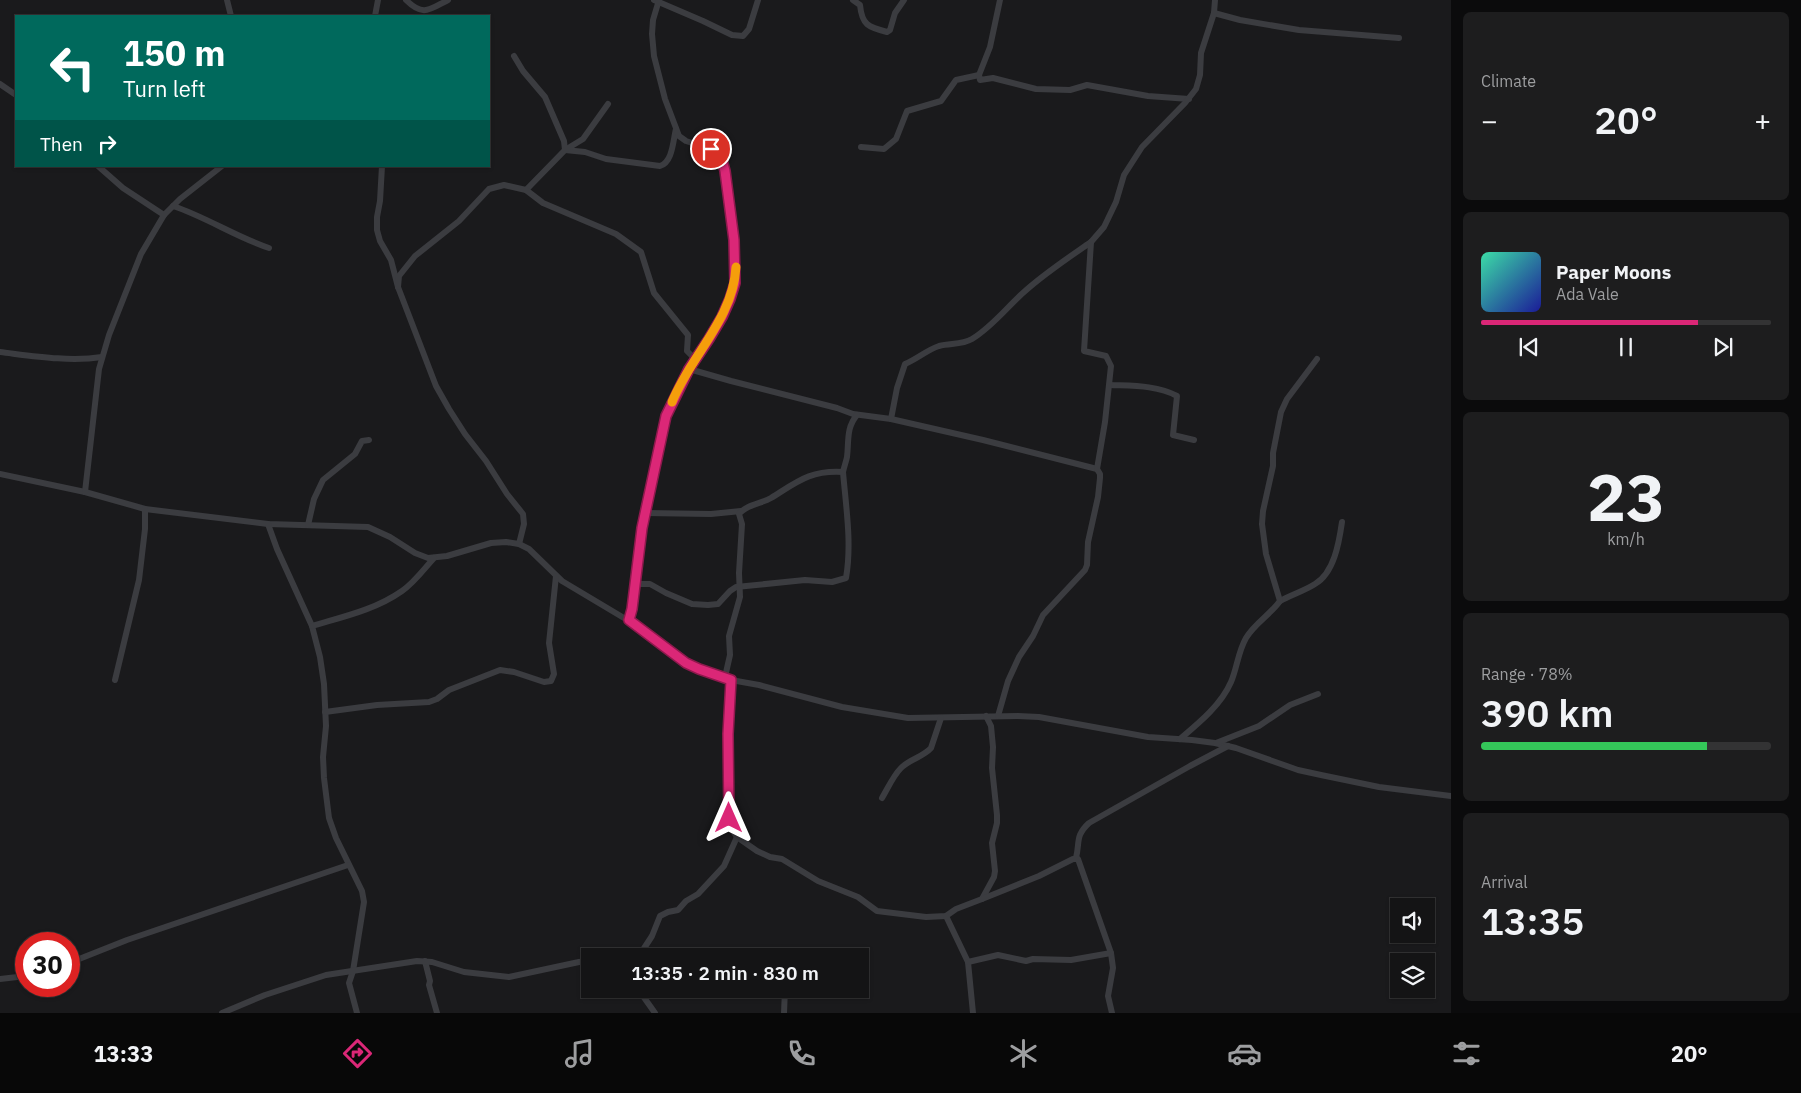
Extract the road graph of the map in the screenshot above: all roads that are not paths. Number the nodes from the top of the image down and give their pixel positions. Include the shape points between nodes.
1 (227, 0) edge
2 (378, 0) edge
3 (406, 0) edge
4 (448, 0) edge
5 (758, 0) edge
6 (853, 0) edge
7 (904, 0) edge
8 (1000, 0) edge
9 (1214, 0) edge
10 (657, 1) edge
11 (1214, 13) junction
12 (231, 15) edge
13 (375, 15) edge
14 (1399, 38) dead end
15 (514, 56) dead end
16 (979, 76) junction
17 (0, 84) edge
18 (15, 94) edge
19 (1189, 99) junction
20 (608, 104) dead end
21 (676, 129) junction
22 (861, 147) dead end
23 (565, 150) junction
24 (99, 167) edge
25 (221, 167) edge
26 (382, 167) edge
27 (526, 190) junction
28 (173, 206) junction
29 (164, 214) junction
30 (1091, 242) junction
31 (269, 248) dead end
32 (398, 287) junction
33 (0, 352) edge
34 (102, 357) junction
35 (695, 359) junction
36 (1317, 359) dead end
37 (689, 369) junction
38 (1110, 385) junction
39 (857, 415) junction
40 (890, 419) junction
41 (369, 440) dead end
42 (1194, 440) dead end
43 (1097, 470) junction
44 (843, 472) junction
45 (0, 474) edge
46 (85, 492) junction
47 (145, 509) junction
48 (741, 512) junction
49 (645, 513) junction
50 (1342, 522) dead end
51 (268, 524) junction
52 (308, 525) junction
53 (519, 544) junction
54 (434, 558) junction
55 (556, 576) junction
56 (635, 584) junction
57 (740, 588) junction
58 (1280, 601) junction
59 (629, 620) junction
60 (312, 626) junction
61 (728, 679) junction
62 (114, 680) dead end
63 (1318, 694) dead end
64 (325, 712) junction
65 (986, 716) junction
66 (998, 716) junction
67 (941, 718) junction
68 (1180, 739) junction
69 (1215, 744) junction
70 (1228, 746) junction
71 (1451, 796) edge
72 (882, 798) dead end
73 (737, 837) junction
74 (1076, 858) junction
75 (348, 865) junction
76 (982, 899) junction
77 (946, 916) junction
78 (644, 948) edge
79 (1111, 953) junction
80 (80, 958) edge
81 (425, 961) junction
82 (581, 962) edge
83 (968, 962) junction
84 (353, 971) junction
85 (15, 977) edge
86 (0, 979) edge
87 (644, 998) edge
88 (785, 998) edge
89 (222, 1013) edge
90 (357, 1013) edge
91 (437, 1013) edge
92 (655, 1013) edge
93 (784, 1013) edge
94 (973, 1013) edge
95 (1112, 1013) edge

1 - 12 street
2 - 13 street
3 - 4 street via 414,8 422,10 429,10
5 - 10 street via 749,29 743,36 732,35
6 - 7 street via 860,5 865,23 887,32
8 - 16 street via 990,47
9 - 11 street
10 - 21 street via 652,34 654,56
11 - 14 street via 1299,30
11 - 19 street via 1201,53 1196,89
15 - 23 street via 544,97
16 - 19 street via 980,80 993,78 1036,89 1070,90 1087,85 1148,96
16 - 22 street via 956,80 941,101 907,111 896,139 884,149
17 - 18 street
19 - 30 street via 1142,147 1124,176 1107,220
20 - 23 street via 583,139
21 - 23 street via 670,155 660,166 606,160 585,152
21 - 35 street via 686,141 711,149 722,160 734,240 735,283 730,299
23 - 27 street
24 - 29 street via 123,188
25 - 28 street
26 - 32 street via 377,230 391,260
27 - 32 street via 504,185 488,189 459,221 415,256 401,272
27 - 35 street via 543,203 616,234 642,252 654,293 688,335 687,351
28 - 29 street
28 - 31 street
29 - 34 street via 142,254
30 - 38 street via 1083,347 1109,360
30 - 40 street via 1024,292 982,332 963,344 931,349 905,364
32 - 53 street via 423,355 448,409 523,514
33 - 34 street via 61,358
34 - 46 street
35 - 37 street
36 - 58 street via 1281,412 1263,511 1266,554
37 - 39 street
37 - 49 street via 666,416
38 - 42 street via 1142,386 1177,396 1174,436
38 - 43 street
39 - 40 street
39 - 44 street via 849,428
40 - 43 street
41 - 52 street via 362,441 355,454 323,480 314,499
43 - 66 street via 1100,474 1098,496 1085,570 1043,615 1008,681
44 - 48 street via 805,477
44 - 57 street via 848,530 846,578 832,582 797,581
45 - 46 street
46 - 47 street
47 - 51 street
47 - 62 street via 139,580
48 - 49 street
48 - 57 street
49 - 56 street
50 - 58 street via 1339,544 1322,579
51 - 52 street
51 - 60 street
52 - 54 street via 368,528 422,556
53 - 54 street via 491,543
53 - 55 street via 529,549
54 - 60 street via 404,590 385,602
55 - 59 street
55 - 64 street via 549,643 554,674 551,681 500,670 453,688 429,702
56 - 57 street via 650,584 692,604 708,605 718,604 730,591
56 - 59 street
57 - 61 street via 729,636
58 - 68 street via 1245,640 1226,693
59 - 61 street via 686,663
60 - 64 street via 324,684
61 - 67 street via 881,715
61 - 73 street via 729,818
63 - 69 street via 1290,705 1259,726
64 - 75 street via 323,757 327,806 331,826
65 - 66 street
65 - 67 street
65 - 76 street via 992,733 997,823 992,843 994,877
66 - 68 street via 1039,717 1127,734
67 - 72 street via 931,748 901,768
68 - 69 street
69 - 70 street
70 - 71 street via 1329,777
70 - 74 street via 1089,823 1079,834
73 - 77 street via 763,854 782,859 818,881 858,897 877,911
73 - 78 street via 726,864 678,910 660,916
74 - 76 street
74 - 79 street via 1080,861
75 - 80 street
75 - 84 street via 362,891 364,902
76 - 77 street
77 - 83 street
79 - 83 street via 1071,960 1026,960 998,955
79 - 95 street via 1114,968 1108,996
81 - 82 street via 464,972 509,977
81 - 84 street
81 - 91 street
83 - 94 street
84 - 89 street via 315,978
84 - 90 street via 349,988
85 - 86 street
87 - 92 street
88 - 93 street

